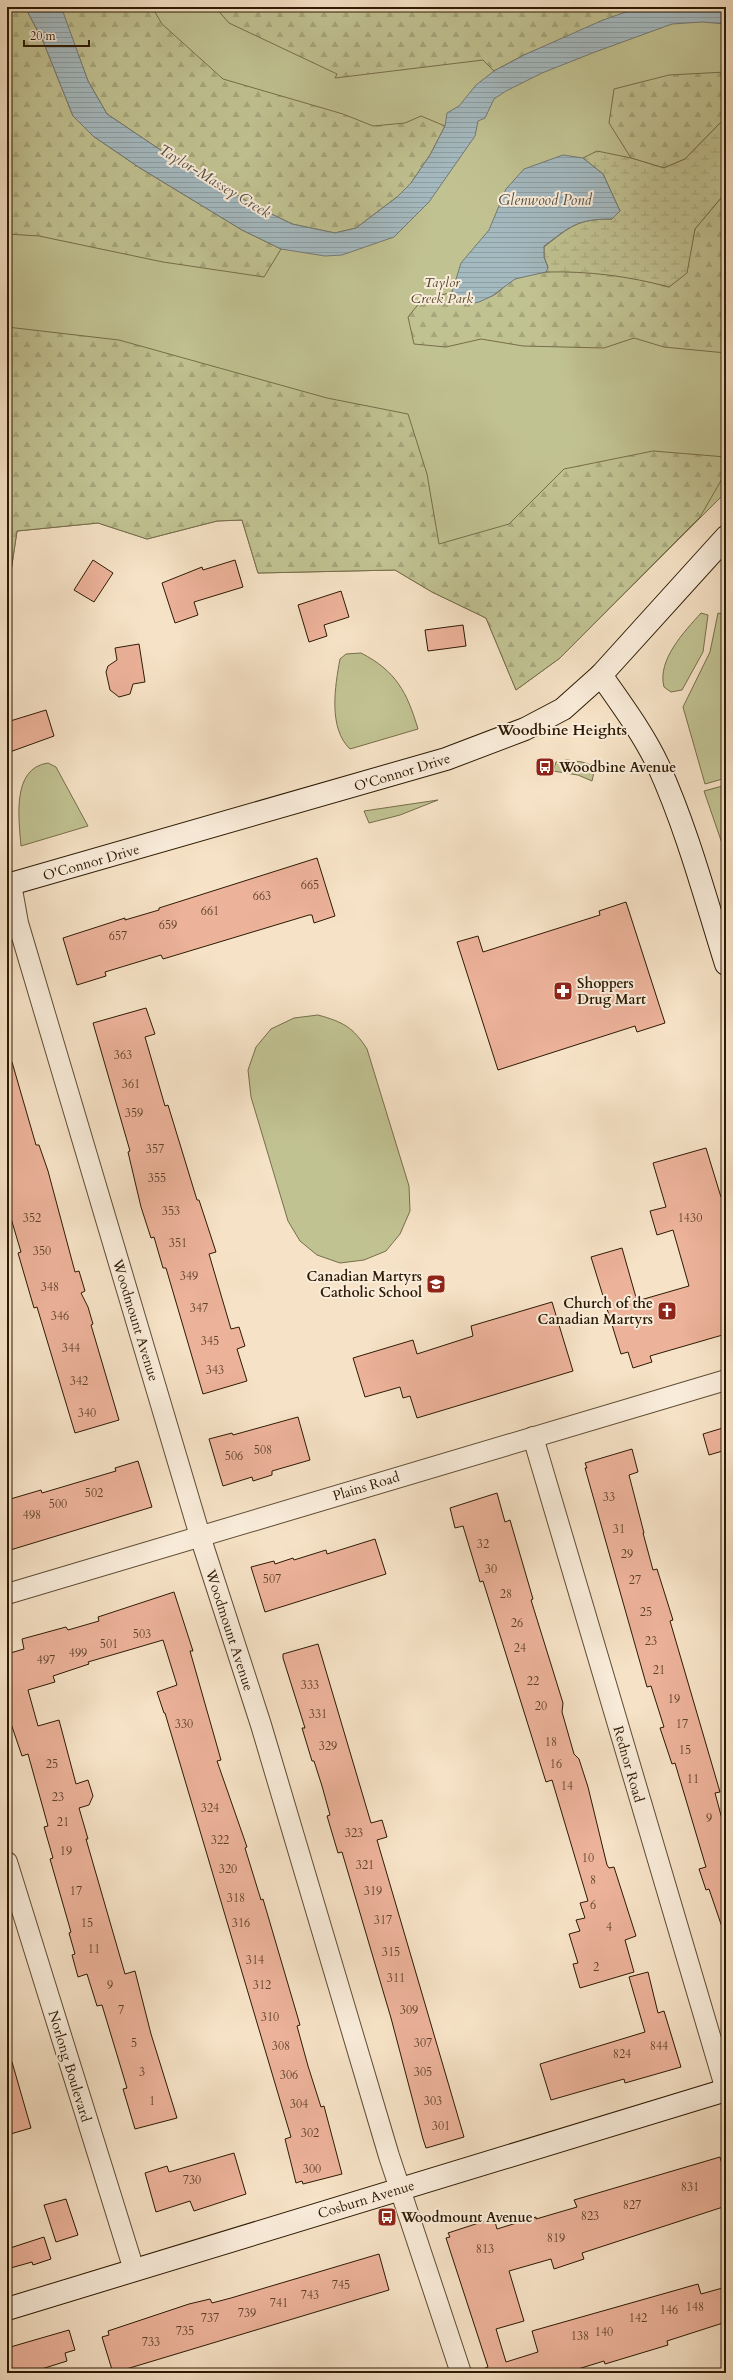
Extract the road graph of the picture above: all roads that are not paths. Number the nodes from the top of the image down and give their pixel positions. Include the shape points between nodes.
1 (726, 537) edge
2 (601, 675) junction
3 (9, 885) edge
4 (726, 964) edge
5 (726, 1380) edge
6 (533, 1437) junction
7 (200, 1536) junction
8 (7, 1594) edge
9 (7, 1862) edge
10 (726, 2090) edge
11 (400, 2189) junction
12 (134, 2270) junction
13 (7, 2309) edge
14 (461, 2373) edge

1 - 2 main road, O'Connor Drive
2 - 3 main road, O'Connor Drive via 563,710 525,729 446,759
2 - 4 main road via 630,717 657,764 678,813
3 - 7 street, Woodmount Avenue via 22,938
5 - 6 street, Plains Road
6 - 7 street, Plains Road
6 - 10 street, Rednor Road
7 - 8 street, Plains Road
7 - 11 street, Woodmount Avenue via 261,1726
9 - 12 street, Norlong Boulevard
10 - 11 main road, Cosburn Avenue
11 - 12 main road, Cosburn Avenue
11 - 14 street, Woodmount Avenue
12 - 13 main road, Cosburn Avenue

